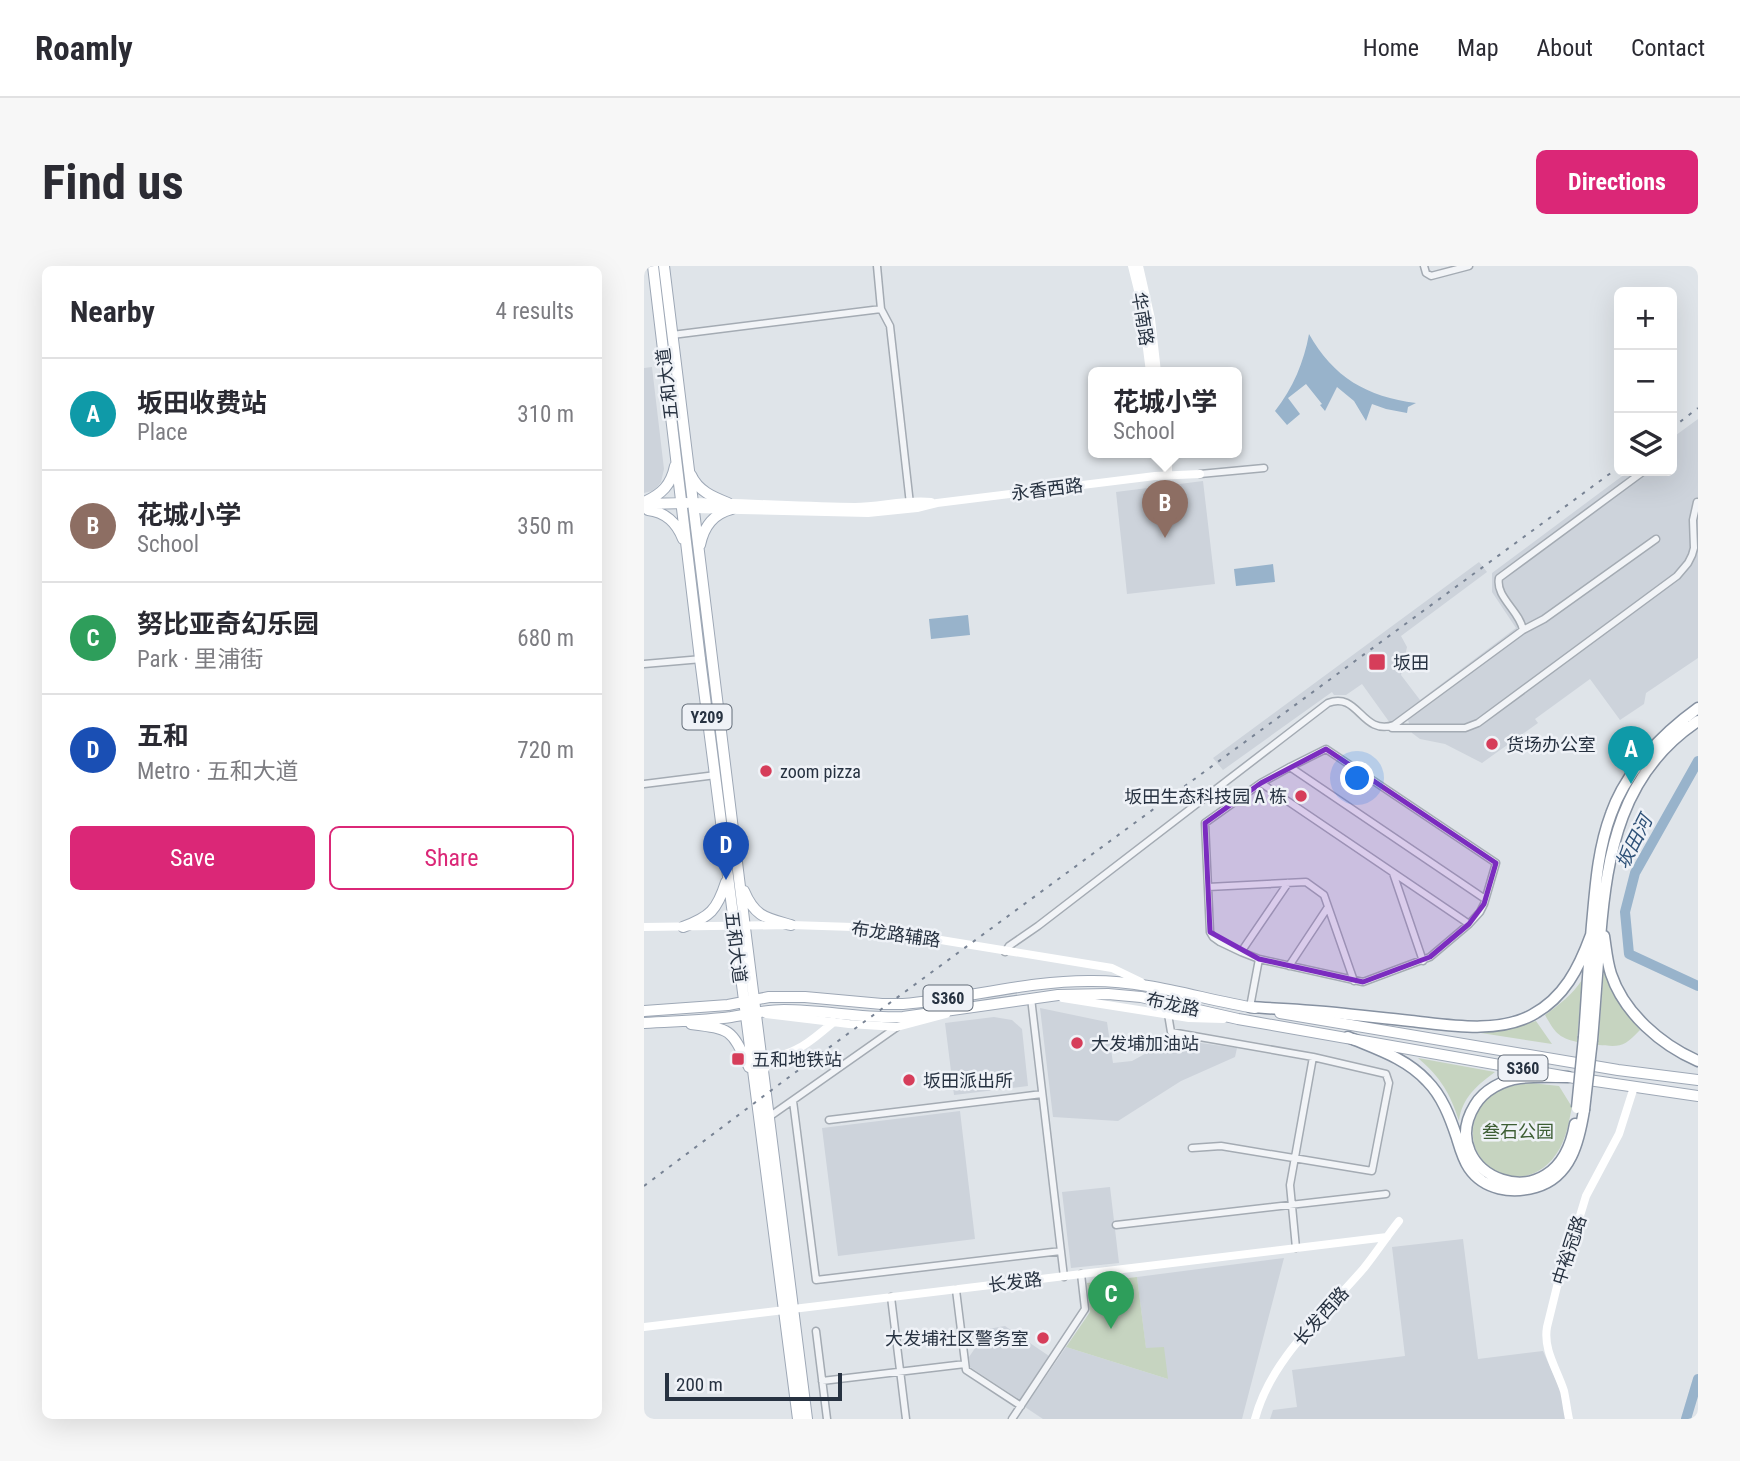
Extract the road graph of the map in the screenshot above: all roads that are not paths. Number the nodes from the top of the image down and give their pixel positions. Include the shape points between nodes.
1 (653, 266) edge
2 (664, 266) edge
3 (877, 266) edge
4 (1132, 266) edge
5 (1139, 266) edge
6 (1424, 266) edge
7 (1469, 266) edge
8 (881, 309) junction
9 (672, 335) junction
10 (1149, 367) edge
11 (1156, 367) edge
12 (688, 456) junction
13 (676, 458) junction
14 (1164, 458) edge
15 (1168, 458) edge
16 (689, 468) junction
17 (1264, 468) dead end
18 (1199, 474) joint
19 (1168, 475) junction
20 (1637, 476) edge
21 (1697, 502) edge
22 (682, 506) junction
23 (694, 506) junction
24 (730, 506) junction
25 (910, 506) junction
26 (645, 507) edge
27 (1656, 538) dead end
28 (691, 552) junction
29 (1522, 630) junction
30 (711, 658) junction
31 (699, 659) junction
32 (644, 664) edge
33 (1698, 708) edge
34 (1698, 722) edge
35 (1386, 728) junction
36 (1290, 767) junction
37 (720, 775) junction
38 (1261, 783) junction
39 (644, 784) edge
40 (1393, 873) junction
41 (733, 878) junction
42 (1289, 883) junction
43 (1208, 887) junction
44 (1485, 900) junction
45 (1328, 907) junction
46 (1601, 918) junction
47 (1469, 924) junction
48 (739, 925) junction
49 (791, 925) junction
50 (644, 927) edge
51 (683, 927) junction
52 (1591, 935) junction
53 (1005, 951) junction
54 (1241, 953) junction
55 (1259, 958) junction
56 (1423, 961) junction
57 (1289, 966) junction
58 (1354, 981) junction
59 (1143, 984) junction
60 (1046, 996) junction
61 (1031, 998) junction
62 (748, 1001) junction
63 (1250, 1007) junction
64 (959, 1009) junction
65 (644, 1011) edge
66 (750, 1014) junction
67 (1168, 1014) junction
68 (1242, 1019) junction
69 (670, 1021) junction
70 (644, 1023) edge
71 (834, 1023) junction
72 (897, 1027) junction
73 (1348, 1037) junction
74 (1588, 1038) junction
75 (1313, 1057) junction
76 (1698, 1061) edge
77 (758, 1075) junction
78 (1568, 1077) junction
79 (1698, 1080) edge
80 (1634, 1087) junction
81 (1042, 1094) junction
82 (1698, 1096) edge
83 (793, 1101) junction
84 (1581, 1109) junction
85 (769, 1117) junction
86 (829, 1120) dead end
87 (1192, 1148) dead end
88 (1295, 1158) junction
89 (1386, 1194) dead end
90 (1292, 1206) junction
91 (1399, 1221) dead end
92 (1116, 1225) dead end
93 (1387, 1237) junction
94 (1296, 1248) junction
95 (1061, 1251) junction
96 (1081, 1275) junction
97 (1064, 1277) junction
98 (956, 1290) junction
99 (891, 1297) junction
100 (789, 1310) junction
101 (644, 1327) edge
102 (816, 1331) dead end
103 (965, 1364) junction
104 (900, 1372) junction
105 (822, 1381) junction
106 (1021, 1406) junction
107 (798, 1419) edge
108 (807, 1419) edge
109 (827, 1419) edge
110 (906, 1419) edge
111 (1012, 1419) edge
112 (1255, 1419) edge
113 (1569, 1419) edge

1 - 13 main road, 五和大道 / Y209
2 - 9 main road, 五和大道 / Y209
3 - 8 street
4 - 10 main road, 华南路 via 1142,302
5 - 11 main road, 华南路
6 - 7 street via 1428,275 1434,276
8 - 9 street
8 - 25 street via 890,326
9 - 12 main road, 五和大道 / Y209
12 - 13 main road
12 - 16 main road, 五和大道 / Y209
13 - 22 main road, 五和大道 / Y209
13 - 26 main road via 668,486
14 - 19 main road
15 - 19 main road
16 - 23 main road, 五和大道 / Y209
16 - 24 main road via 701,489
17 - 18 street
18 - 19 main road, 永香西路
19 - 25 main road, 永香西路
20 - 29 street via 1499,578 1499,589
21 - 35 street via 1692,555 1677,576 1478,723 1465,728
22 - 23 main road
22 - 26 main road
22 - 28 main road, 五和大道 / Y209
23 - 24 main road, 永香西路
23 - 28 main road, 五和大道 / Y209
24 - 25 main road, 永香西路 via 868,513
24 - 28 main road via 711,521
26 - 28 main road via 671,520
27 - 29 street
28 - 30 main road, 五和大道 / Y209
28 - 31 main road, 五和大道 / Y209
29 - 35 street
30 - 31 street
30 - 37 main road, 五和大道 / Y209
31 - 32 street
31 - 37 main road, 五和大道 / Y209
33 - 52 highway via 1644,758 1612,811 1598,862
34 - 46 highway via 1679,734 1636,785 1613,845
35 - 53 street via 1369,722 1347,702 1328,703
36 - 38 street
36 - 44 street
36 - 44 street via 1326,749 1496,863
37 - 39 street
37 - 41 main road, 五和大道 / Y209
38 - 40 street
38 - 43 street via 1205,823
40 - 47 street
40 - 56 street
41 - 48 main road, 五和大道 / Y209
41 - 49 main road via 757,913
41 - 51 main road via 713,911
42 - 43 street
42 - 45 street via 1306,882 1324,895
42 - 54 street
43 - 54 street via 1210,932
44 - 47 street
45 - 57 street
45 - 58 street
46 - 74 highway
46 - 76 highway via 1620,993 1656,1037
47 - 56 street
48 - 49 main road, 布龙路辅路
48 - 51 main road, 布龙路辅路
48 - 62 main road, 五和大道 / Y209
49 - 53 main road, 布龙路辅路 via 873,929
50 - 51 main road, 布龙路辅路
52 - 63 highway via 1575,974 1556,998 1531,1016 1501,1024 1457,1026
52 - 74 highway
53 - 59 main road, 布龙路辅路 via 1112,968
54 - 55 street
55 - 57 street
55 - 63 street
56 - 58 street
57 - 58 street
59 - 62 main road, 布龙路 / S360 via 1044,983 892,1005 806,997
59 - 63 main road, 布龙路 / S360
60 - 61 main road, 布龙路 / S360
60 - 67 main road
60 - 68 main road, 布龙路 / S360 via 1141,997
61 - 64 main road, 布龙路 / S360
61 - 81 street
62 - 65 main road, 布龙路 / S360
62 - 66 main road, 五和大道 / Y209
63 - 79 main road, 布龙路 / S360
64 - 66 main road, 布龙路 / S360 via 892,1018 805,1010
64 - 72 main road
66 - 69 main road, 布龙路 / S360
66 - 71 main road
66 - 77 main road, 五和大道 / Y209
67 - 68 main road
67 - 75 street via 1171,1032
68 - 73 main road, 布龙路 / S360
69 - 70 main road, 布龙路 / S360
69 - 77 main road via 730,1033
71 - 72 main road
71 - 77 main road via 797,1049 775,1057
72 - 83 street
73 - 78 main road, 布龙路 / S360
73 - 84 highway via 1404,1061 1431,1084 1448,1112 1469,1169 1495,1188 1512,1192 1540,1187 1555,1178 1575,1151
74 - 84 highway, bridge
75 - 88 street
75 - 88 street via 1386,1074 1389,1083 1372,1171
77 - 85 main road, 五和大道 / Y209
77 - 100 main road, 五和大道 / Y209
78 - 80 main road, 布龙路 / S360
78 - 84 highway via 1518,1078 1488,1090 1473,1108 1466,1134 1474,1160 1492,1177 1521,1184 1535,1180 1558,1163
80 - 82 main road, 布龙路 / S360
80 - 113 main road, 中裕冠路 via 1619,1134 1586,1196 1563,1262 1545,1336
81 - 86 street
81 - 95 street
83 - 85 street
83 - 95 street via 816,1280
85 - 100 main road, 五和大道 / Y209
87 - 88 street via 1221,1146
88 - 90 street
89 - 90 street
90 - 92 street
90 - 94 street
91 - 93 main road, 长发西路
93 - 94 main road, 长发路
93 - 112 main road, 长发西路 via 1280,1362
94 - 96 main road, 长发路
95 - 97 street
96 - 97 main road, 长发路
96 - 106 street via 1085,1309
97 - 98 main road, 长发路
98 - 99 main road, 长发路
98 - 103 street
99 - 100 main road, 长发路
99 - 104 street
100 - 101 main road, 长发路
100 - 107 main road, 五和大道 / Y209
100 - 108 main road, 五和大道 / Y209
102 - 105 street
103 - 104 street
103 - 106 street via 966,1370
104 - 105 street
104 - 110 street
105 - 109 street
106 - 111 street

